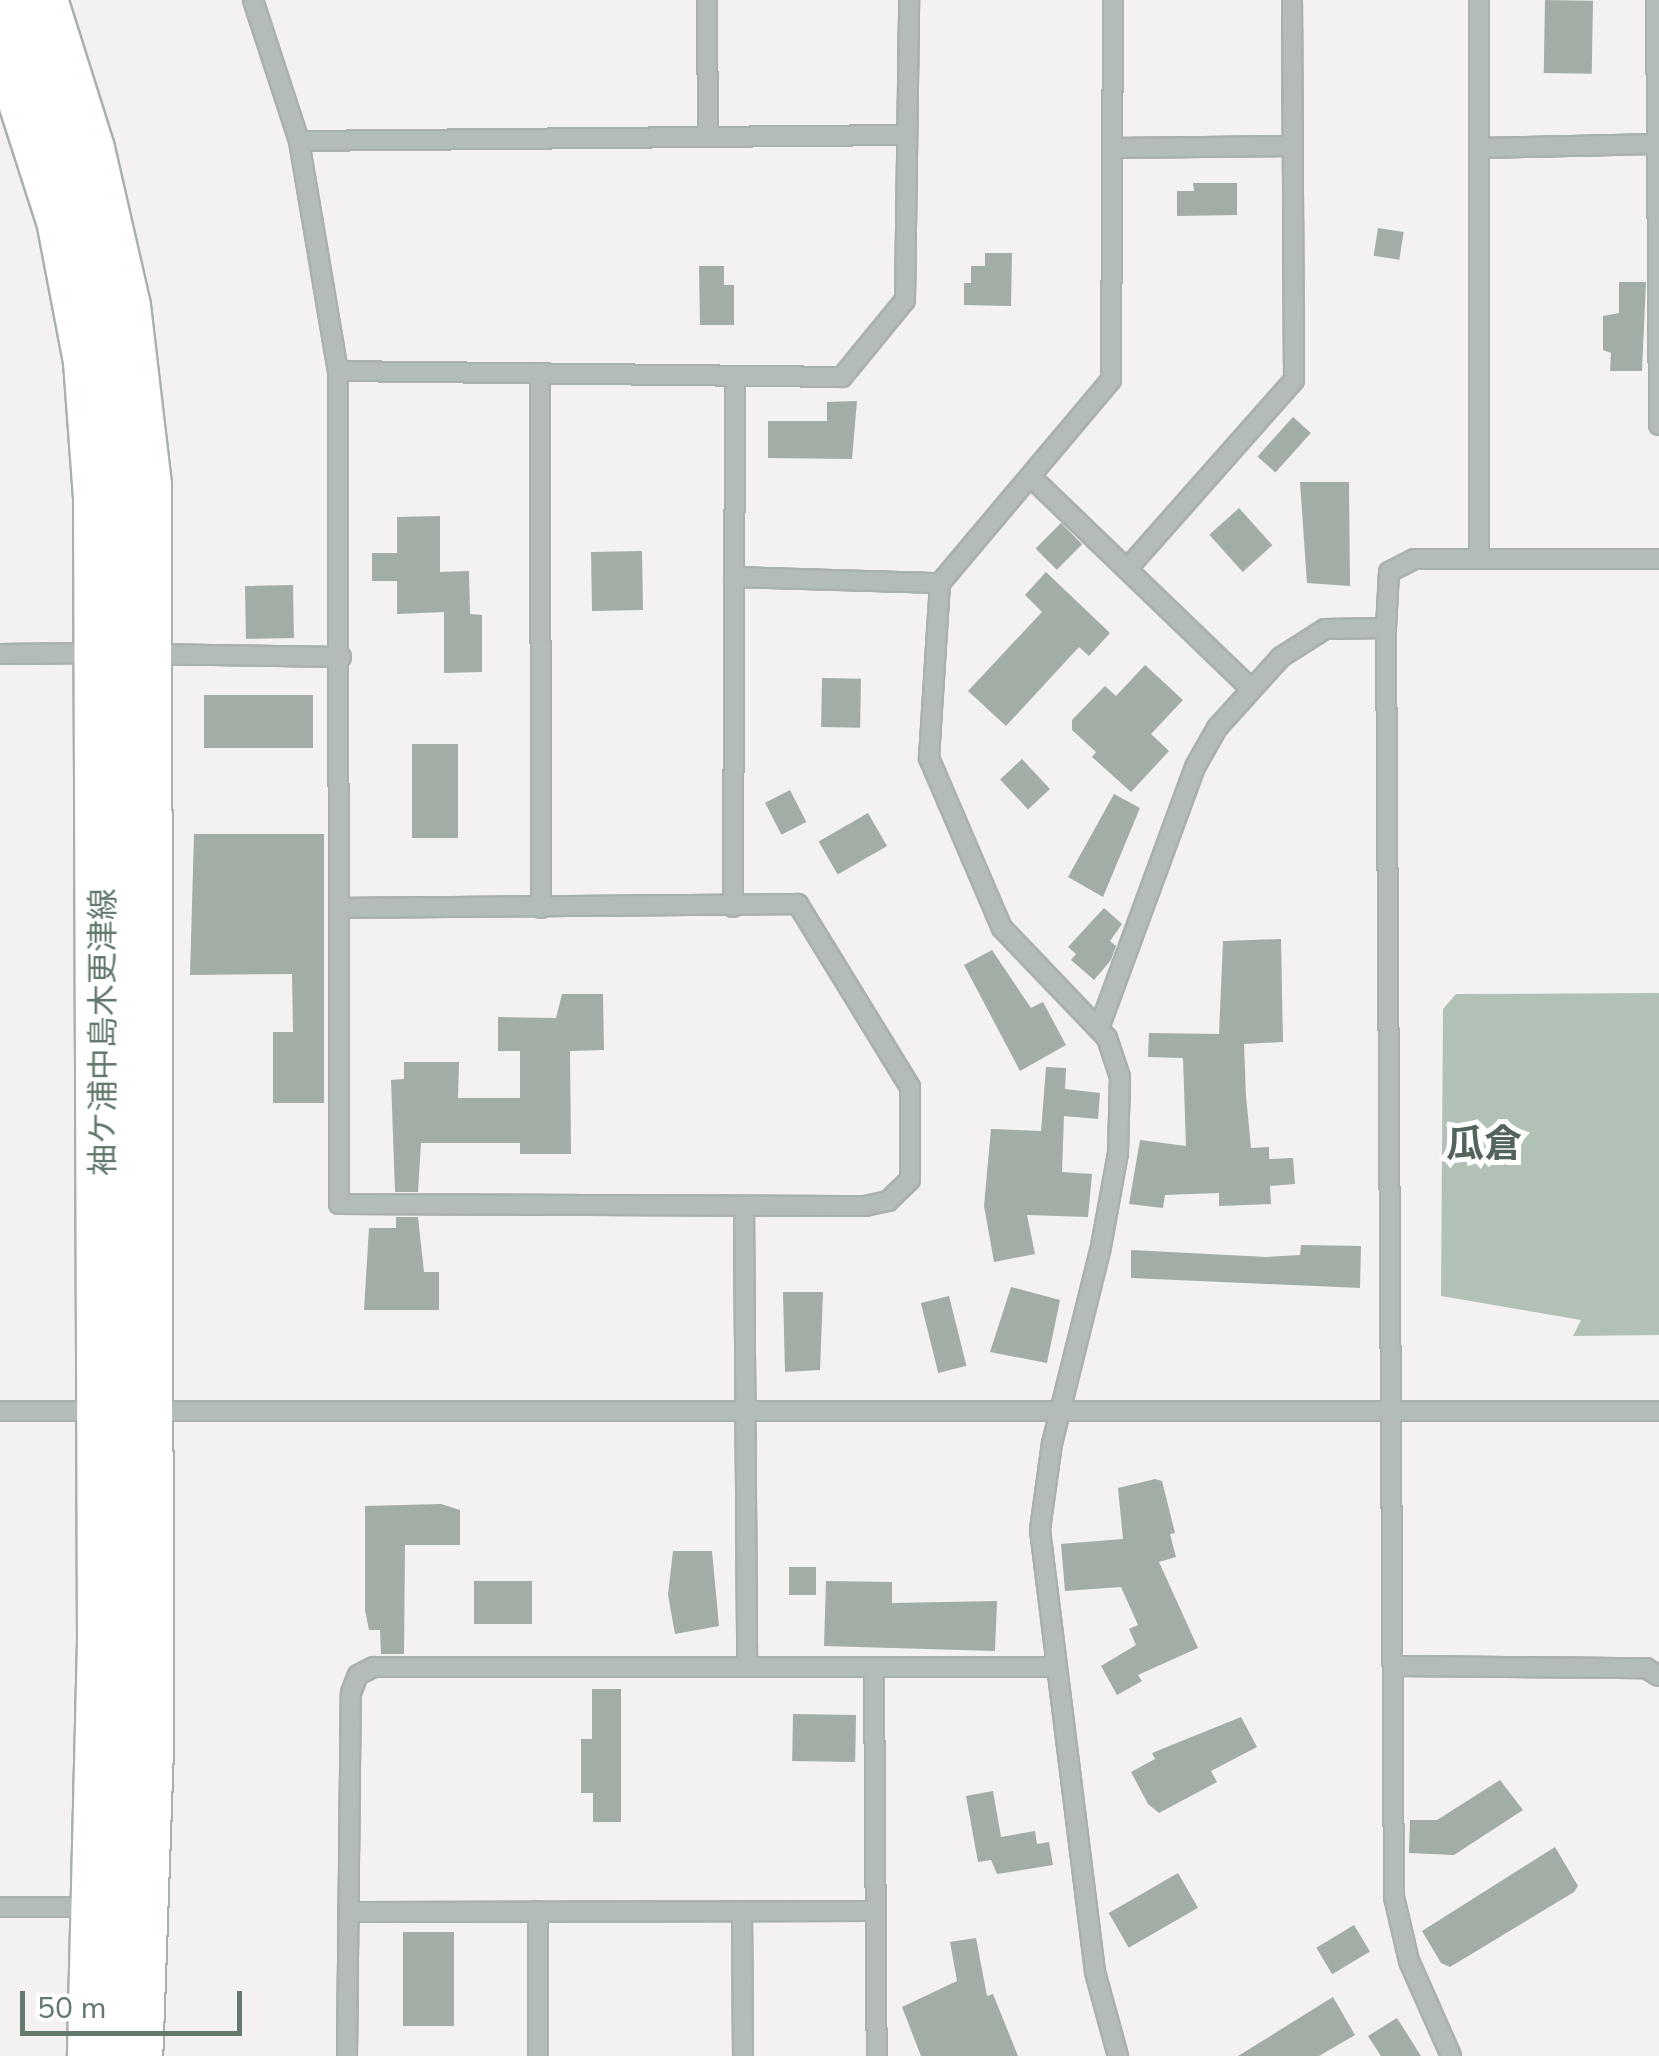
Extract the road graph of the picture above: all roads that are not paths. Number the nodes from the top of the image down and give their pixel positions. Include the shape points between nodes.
1 (39, 0) edge
2 (253, 0) edge
3 (707, 0) edge
4 (909, 0) edge
5 (1113, 0) edge
6 (1292, 0) edge
7 (1480, 0) edge
8 (1656, 0) edge
9 (0, 20) edge
10 (708, 134) junction
11 (907, 136) junction
12 (300, 141) junction
13 (1654, 144) junction
14 (1293, 146) junction
15 (1114, 148) junction
16 (1480, 148) junction
17 (338, 371) junction
18 (540, 374) junction
19 (736, 376) junction
20 (1659, 425) edge
21 (1032, 478) junction
22 (1479, 559) junction
23 (1659, 559) edge
24 (1128, 569) junction
25 (734, 577) junction
26 (940, 584) junction
27 (1386, 628) junction
28 (0, 654) edge
29 (124, 654) junction
30 (341, 658) junction
31 (1251, 689) junction
32 (341, 908) junction
33 (540, 908) junction
34 (733, 908) junction
35 (1098, 1028) junction
36 (744, 1206) junction
37 (0, 1410) edge
38 (124, 1411) junction
39 (1659, 1411) edge
40 (746, 1412) junction
41 (1395, 1412) junction
42 (1060, 1413) junction
43 (747, 1666) junction
44 (1394, 1666) junction
45 (1055, 1667) junction
46 (874, 1668) junction
47 (1659, 1676) edge
48 (100, 1906) junction
49 (0, 1908) edge
50 (742, 1911) junction
51 (874, 1911) junction
52 (351, 1912) junction
53 (538, 1912) junction
54 (95, 2056) edge
55 (134, 2056) edge
56 (347, 2056) edge
57 (538, 2056) edge
58 (743, 2056) edge
59 (877, 2056) edge
60 (1118, 2056) edge
61 (1451, 2056) edge

1 - 29 main road, 袖ケ浦中島木更津線 via 86,150 122,306 143,486
2 - 12 street
3 - 10 street
4 - 11 street
5 - 15 street
6 - 14 street
7 - 16 street
8 - 13 street
9 - 29 main road, 袖ケ浦中島木更津線 via 64,218 91,361
10 - 11 street
10 - 12 street
11 - 19 street via 905,300 842,377
12 - 17 street
13 - 16 street
13 - 20 street
14 - 15 street
14 - 24 street via 1294,380
15 - 21 street via 1112,380
16 - 22 street
17 - 18 street
17 - 30 street
18 - 19 street
18 - 33 street
19 - 25 street
21 - 24 street
21 - 26 street
22 - 23 street
22 - 27 street via 1414,559 1390,572
24 - 31 street
25 - 26 street
25 - 34 street
26 - 35 street via 929,758 1002,928
27 - 31 street via 1325,629 1281,657
27 - 41 street
28 - 29 street
29 - 30 street
29 - 38 main road, 袖ケ浦中島木更津線
30 - 32 street
31 - 35 street via 1217,728 1195,768
32 - 33 street
32 - 36 street via 340,1204
33 - 34 street
34 - 36 street via 798,904 910,1087 910,1180 888,1201
35 - 42 street via 1120,1076 1118,1154
36 - 40 street
37 - 38 street
38 - 40 street
38 - 48 main road, 袖ケ浦中島木更津線
38 - 55 main road, 袖ケ浦中島木更津線 via 145,1748
39 - 41 street
40 - 42 street
40 - 43 street
41 - 42 street
41 - 44 street
42 - 45 street via 1040,1530
43 - 46 street
43 - 52 street via 374,1667 358,1675 352,1693
44 - 47 street via 1646,1668
44 - 61 street via 1394,1897 1409,1961
45 - 46 street
45 - 60 street via 1095,1972
46 - 51 street
48 - 49 street
48 - 54 main road, 袖ケ浦中島木更津線
50 - 51 street
50 - 53 street
50 - 58 street
51 - 59 street
52 - 53 street
52 - 56 street
53 - 57 street

